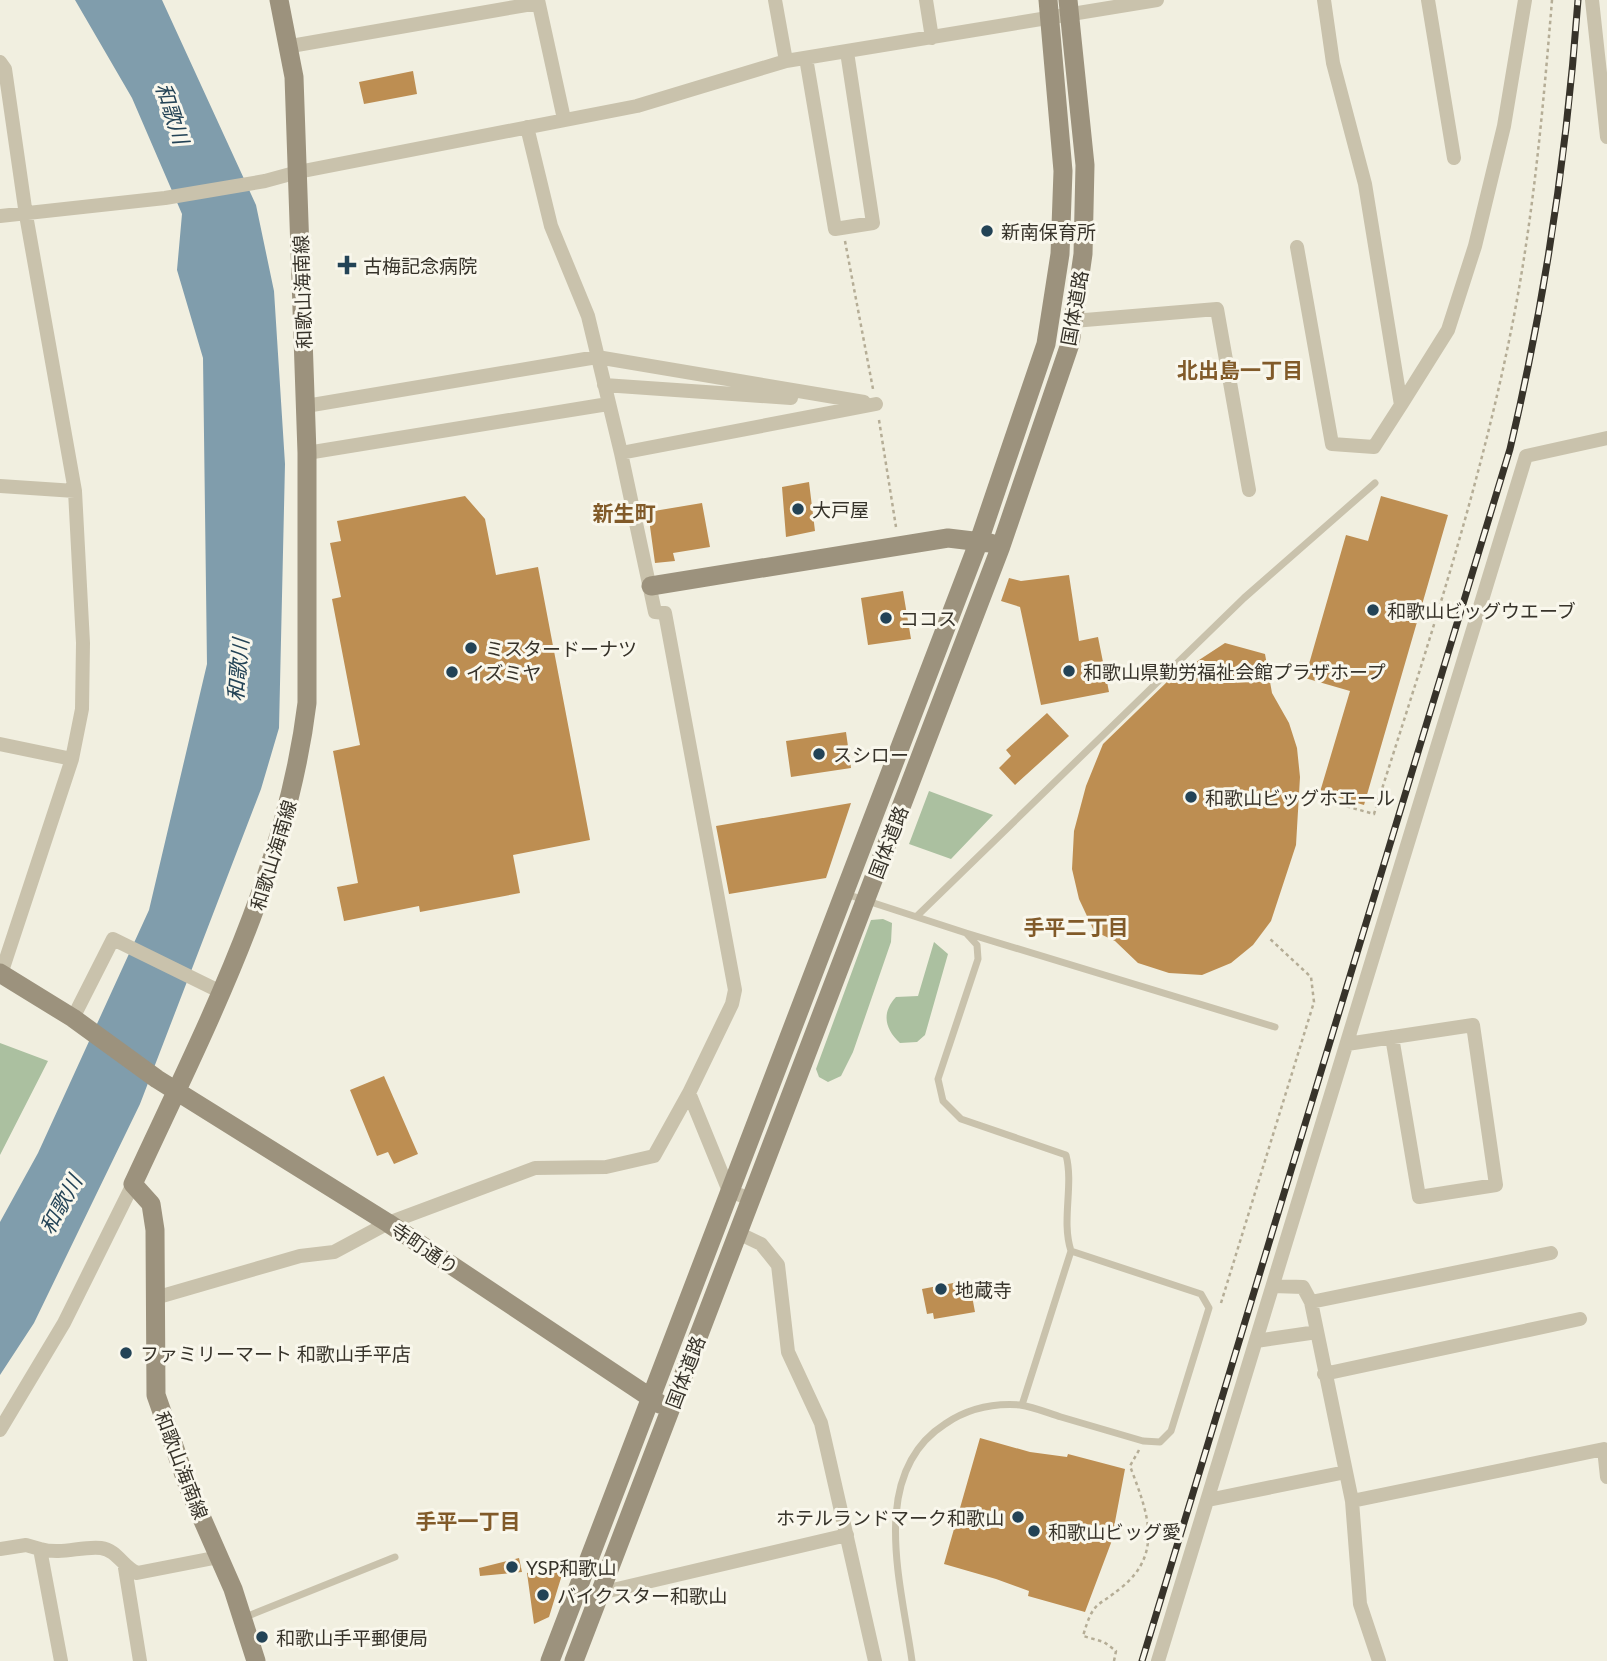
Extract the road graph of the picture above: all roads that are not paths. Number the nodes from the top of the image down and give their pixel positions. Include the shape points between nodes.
1 (279, 0) edge
2 (775, 0) edge
3 (926, 0) edge
4 (1157, 0) edge
5 (1324, 0) edge
6 (1428, 0) edge
7 (1525, 0) edge
8 (1592, 0) edge
9 (538, 1) edge
10 (1069, 8) edge
11 (1049, 9) edge
12 (932, 38) junction
13 (291, 46) junction
14 (847, 52) junction
15 (806, 58) junction
16 (786, 61) junction
17 (0, 62) edge
18 (564, 119) junction
19 (527, 127) junction
20 (1607, 137) edge
21 (1454, 158) dead end
22 (298, 172) junction
23 (0, 215) edge
24 (26, 215) junction
25 (1297, 247) dead end
26 (1073, 321) junction
27 (597, 357) junction
28 (604, 385) junction
29 (608, 404) junction
30 (876, 404) junction
31 (1401, 405) junction
32 (306, 406) junction
33 (1607, 438) edge
34 (307, 453) junction
35 (621, 453) junction
36 (1375, 483) dead end
37 (0, 486) edge
38 (1249, 490) dead end
39 (75, 491) junction
40 (979, 541) junction
41 (1001, 546) junction
42 (651, 586) junction
43 (0, 744) edge
44 (72, 759) junction
45 (842, 893) junction
46 (866, 900) junction
47 (917, 916) junction
48 (966, 933) junction
49 (1, 975) edge
50 (213, 988) junction
51 (79, 1023) junction
52 (1275, 1027) dead end
53 (1392, 1037) junction
54 (1347, 1044) junction
55 (176, 1090) junction
56 (688, 1093) junction
57 (133, 1184) junction
58 (729, 1191) junction
59 (751, 1199) junction
60 (388, 1223) junction
61 (738, 1233) junction
62 (1071, 1251) junction
63 (1550, 1253) dead end
64 (1273, 1286) junction
65 (155, 1298) junction
66 (1311, 1302) junction
67 (1580, 1319) dead end
68 (1317, 1332) junction
69 (1256, 1341) junction
70 (1324, 1374) junction
71 (650, 1398) junction
72 (1022, 1405) junction
73 (670, 1411) junction
74 (0, 1430) edge
75 (1346, 1472) junction
76 (1607, 1477) edge
77 (1208, 1500) junction
78 (1352, 1501) junction
79 (847, 1535) junction
80 (0, 1549) edge
81 (40, 1549) junction
82 (219, 1557) junction
83 (395, 1557) dead end
84 (125, 1568) junction
85 (600, 1593) junction
86 (243, 1619) junction
87 (872, 1660) edge
88 (61, 1661) edge
89 (140, 1661) edge
90 (256, 1661) edge
91 (550, 1661) edge
92 (574, 1661) edge
93 (912, 1661) edge
94 (1158, 1661) edge
95 (1379, 1661) edge

1 - 13 street, 和歌山海南線
2 - 16 street
3 - 12 street
4 - 10 street
5 - 31 street via 1333,63 1365,184
6 - 21 street
7 - 31 street via 1504,126 1475,246 1448,330
8 - 20 street
9 - 13 street
9 - 18 street
10 - 11 street
10 - 26 street, 国体道路 via 1085,165 1083,254
11 - 12 street
11 - 40 street, 国体道路 via 1063,171 1060,254 1046,344
12 - 14 street
13 - 22 street, 和歌山海南線
14 - 15 street
14 - 15 street via 873,223 842,228 835,229
15 - 16 street
16 - 18 street via 637,106
17 - 24 street via 5,68
18 - 19 street
19 - 22 street
19 - 27 street via 551,226 588,316
22 - 24 street via 165,198
22 - 32 street, 和歌山海南線
23 - 24 street
24 - 39 street
25 - 31 street via 1332,444 1374,447
26 - 38 street via 1217,309
26 - 41 street, 国体道路 via 1070,344
27 - 28 street
27 - 30 street
27 - 32 street
28 - 29 street
28 - 30 street
29 - 34 street
29 - 35 street
30 - 35 street
32 - 34 street, 和歌山海南線
33 - 54 street via 1526,456
34 - 50 street, 和歌山海南線 via 307,703 301,751 283,831 252,922
35 - 42 street
36 - 47 lane via 1244,598
37 - 39 street
39 - 44 street via 83,643 82,709
40 - 41 street
40 - 42 street via 948,538
40 - 45 street, 国体道路
41 - 46 street, 国体道路
42 - 56 street via 655,612 665,613 735,990
43 - 44 street
44 - 49 street
45 - 46 lane
45 - 58 street, 国体道路
46 - 47 lane
46 - 59 street, 国体道路
47 - 48 lane
48 - 52 lane
48 - 62 lane via 978,945 978,959 938,1079 943,1101 961,1119 1066,1155
49 - 51 street
50 - 51 street via 113,939
50 - 55 street, 和歌山海南線
51 - 55 street, 寺町通り
53 - 53 street via 1473,1025 1496,1185 1419,1197
53 - 54 street
54 - 64 street
55 - 57 street, 和歌山海南線
55 - 60 street, 寺町通り
56 - 58 street
56 - 60 street via 654,1156 606,1167 535,1168
57 - 65 street, 和歌山海南線 via 152,1204
57 - 74 street via 64,1323
58 - 59 street
58 - 71 street, 国体道路
59 - 61 street, 国体道路
60 - 65 street via 334,1252 300,1256
60 - 71 street, 寺町通り
61 - 73 street, 国体道路
61 - 79 street via 761,1244 778,1265 788,1352 821,1423
62 - 72 lane
62 - 72 lane via 1201,1294 1209,1308 1171,1431 1160,1442 1143,1441
63 - 66 street
64 - 66 street via 1303,1287
64 - 69 street
65 - 82 street, 和歌山海南線 via 156,1395
66 - 68 street
67 - 70 street
68 - 69 street
68 - 70 street
69 - 77 street
70 - 75 street
71 - 73 street, 寺町通り
71 - 91 street, 国体道路
72 - 93 lane via 989,1405 960,1414 933,1431 900,1483 895,1529
73 - 85 street, 国体道路
75 - 77 street
75 - 78 street
76 - 78 street via 1604,1449
77 - 94 street
78 - 95 street via 1360,1604
79 - 85 street
79 - 87 street
80 - 81 street via 26,1545
81 - 84 street via 56,1553 103,1548 116,1554
81 - 88 street
82 - 84 street via 137,1573
82 - 86 street, 和歌山海南線
83 - 86 lane
84 - 89 street
85 - 92 street, 国体道路
86 - 90 street, 和歌山海南線

